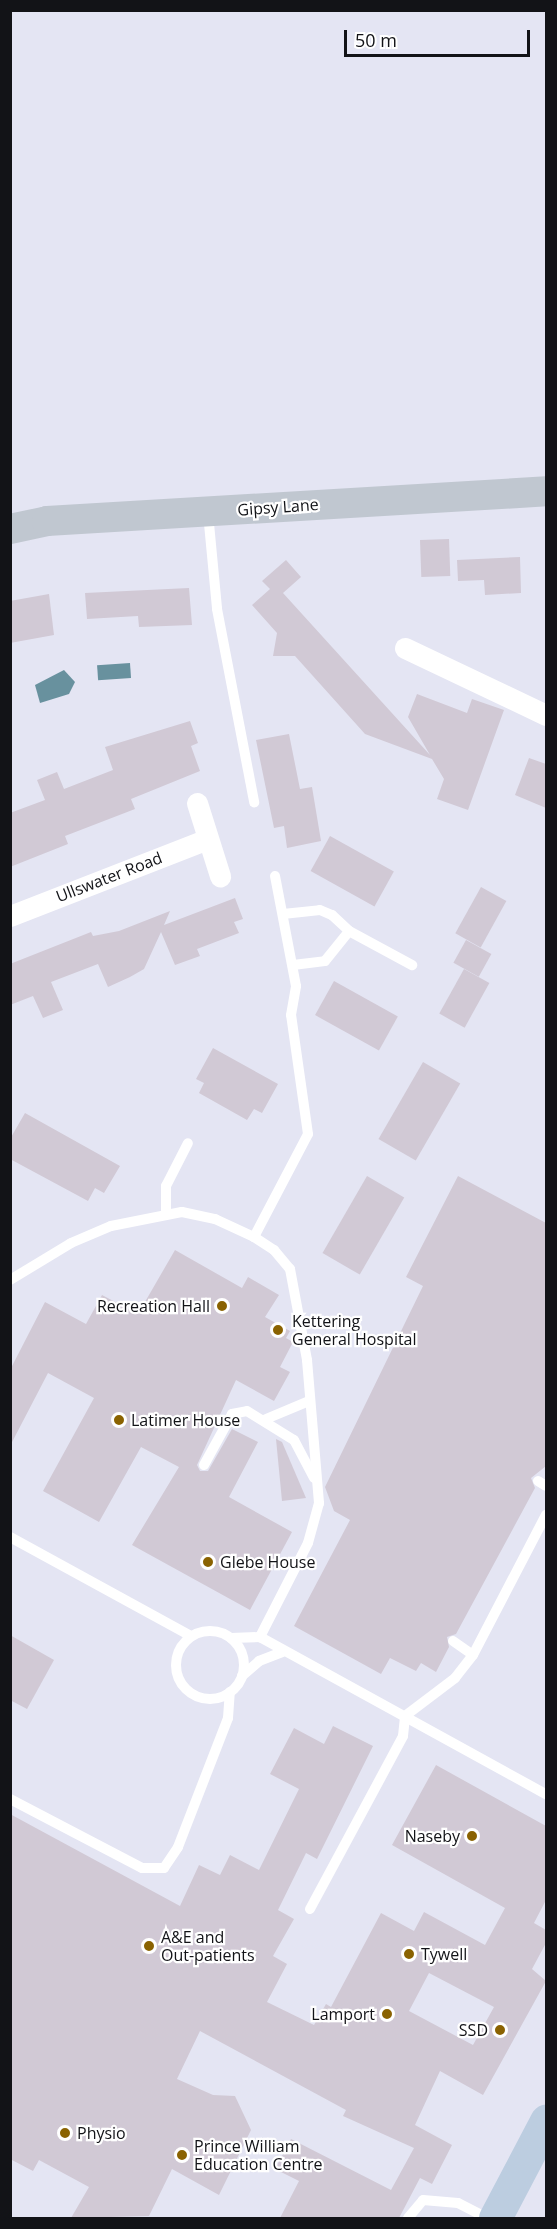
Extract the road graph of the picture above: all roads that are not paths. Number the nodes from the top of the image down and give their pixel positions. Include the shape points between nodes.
1 (546, 491) edge
2 (208, 511) junction
3 (10, 529) edge
4 (405, 648) dead end
5 (546, 715) edge
6 (254, 802) dead end
7 (197, 803) dead end
8 (208, 839) junction
9 (220, 876) dead end
10 (275, 876) dead end
11 (283, 914) junction
12 (10, 916) edge
13 (349, 931) junction
14 (293, 965) junction
15 (412, 965) dead end
16 (188, 1143) dead end
17 (166, 1214) junction
18 (254, 1237) junction
19 (10, 1281) edge
20 (309, 1401) junction
21 (266, 1419) junction
22 (204, 1465) dead end
23 (317, 1483) junction
24 (546, 1515) edge
25 (10, 1537) edge
26 (191, 1636) junction
27 (260, 1637) junction
28 (231, 1638) junction
29 (453, 1641) dead end
30 (282, 1652) junction
31 (473, 1654) junction
32 (242, 1677) junction
33 (230, 1692) junction
34 (405, 1716) junction
35 (546, 1794) edge
36 (10, 1799) edge
37 (310, 1909) dead end
38 (546, 2121) edge
39 (408, 2218) edge
40 (488, 2218) edge
41 (495, 2218) edge

1 - 2 main road, Gipsy Lane
2 - 3 main road, Gipsy Lane via 47,521
2 - 6 lane via 217,609
4 - 5 street
7 - 8 street
8 - 9 street
8 - 12 street, Ullswater Road
10 - 11 lane
11 - 13 lane via 320,910
11 - 14 lane
13 - 14 lane via 325,961
13 - 15 lane
14 - 18 lane via 291,1015 308,1134
16 - 17 lane via 166,1186
17 - 18 lane via 215,1219
17 - 19 lane via 145,1215 71,1243
18 - 20 lane via 274,1250 290,1269
20 - 21 lane
20 - 23 lane
21 - 22 lane via 247,1411 232,1414
21 - 23 lane via 294,1440
23 - 27 lane via 319,1503 308,1543
24 - 31 lane
25 - 26 lane
26 - 28 lane via 211,1631
26 - 33 lane via 175,1664 183,1686 200,1698
27 - 28 lane
27 - 30 lane
28 - 32 lane via 242,1655
29 - 31 lane
30 - 32 lane via 259,1660
30 - 34 lane
31 - 34 lane via 455,1678
32 - 33 lane
33 - 36 lane via 228,1718 178,1847 164,1868 142,1868
34 - 35 lane
34 - 37 lane via 403,1736
38 - 41 main road
39 - 40 lane via 423,2200 458,2202

